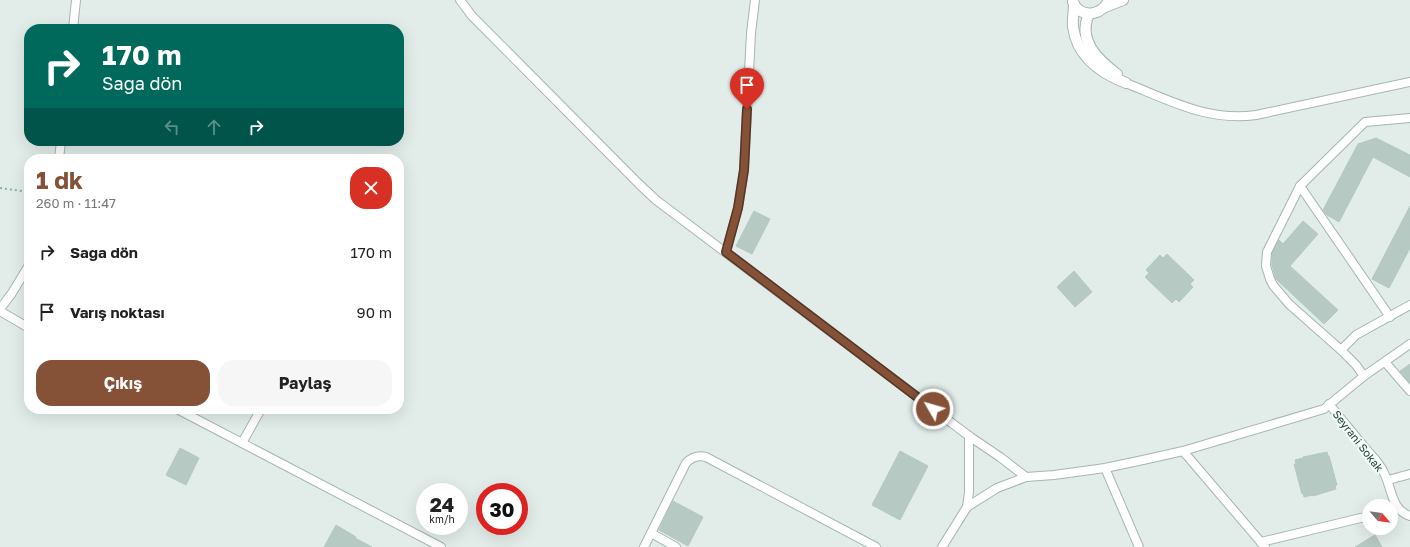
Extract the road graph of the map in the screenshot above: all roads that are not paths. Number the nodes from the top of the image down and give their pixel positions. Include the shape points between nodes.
1 (76, 0) edge
2 (460, 0) edge
3 (755, 0) edge
4 (1123, 0) edge
5 (1073, 2) edge
6 (1107, 3) edge
7 (1089, 14) junction
8 (74, 24) edge
9 (1410, 82) edge
10 (1126, 83) junction
11 (1410, 118) edge
12 (1300, 186) junction
13 (726, 252) junction
14 (24, 273) edge
15 (1410, 305) edge
16 (0, 310) edge
17 (1390, 317) junction
18 (24, 325) edge
19 (1410, 344) edge
20 (1341, 350) junction
21 (1385, 362) junction
22 (1364, 376) junction
23 (1410, 391) edge
24 (1329, 404) junction
25 (186, 414) edge
26 (258, 414) edge
27 (969, 436) junction
28 (242, 443) junction
29 (1183, 451) junction
30 (1106, 468) junction
31 (1410, 474) edge
32 (1026, 477) junction
33 (1388, 480) junction
34 (1394, 499) edge
35 (967, 507) junction
36 (1398, 511) edge
37 (1409, 516) edge
38 (1362, 518) edge
39 (1410, 524) edge
40 (651, 533) junction
41 (1263, 545) edge
42 (441, 547) edge
43 (644, 547) edge
44 (676, 547) edge
45 (876, 547) edge
46 (942, 547) edge
47 (1139, 547) edge

1 - 8 street
2 - 13 street via 472,16 639,184 670,211
3 - 13 street via 744,170 738,208
4 - 6 street
5 - 7 street via 1078,9
5 - 10 street via 1073,26 1077,43 1088,60 1101,71
6 - 7 street via 1095,13
7 - 10 street via 1085,29 1089,43 1096,55
9 - 10 street via 1256,115 1234,117 1199,112
11 - 12 street via 1365,122
12 - 17 street
12 - 20 street via 1267,252 1267,273 1281,295
13 - 27 street
14 - 16 street
15 - 17 street
16 - 18 street
17 - 20 street via 1356,335
19 - 21 street
20 - 22 street
21 - 22 street
21 - 23 street
22 - 24 street
24 - 29 street via 1324,409
24 - 33 street, Seyrani Sokak via 1380,466
25 - 28 street
26 - 28 street
27 - 32 street
27 - 35 street
28 - 42 street
29 - 30 street
29 - 41 street
30 - 32 street
30 - 47 street
31 - 33 street
32 - 35 street via 998,488
33 - 34 street, Seyrani Sokak
35 - 46 street
36 - 37 street, Seyrani Sokak
37 - 39 street
38 - 41 street
40 - 43 street
40 - 44 street
40 - 45 street via 686,463 702,456

